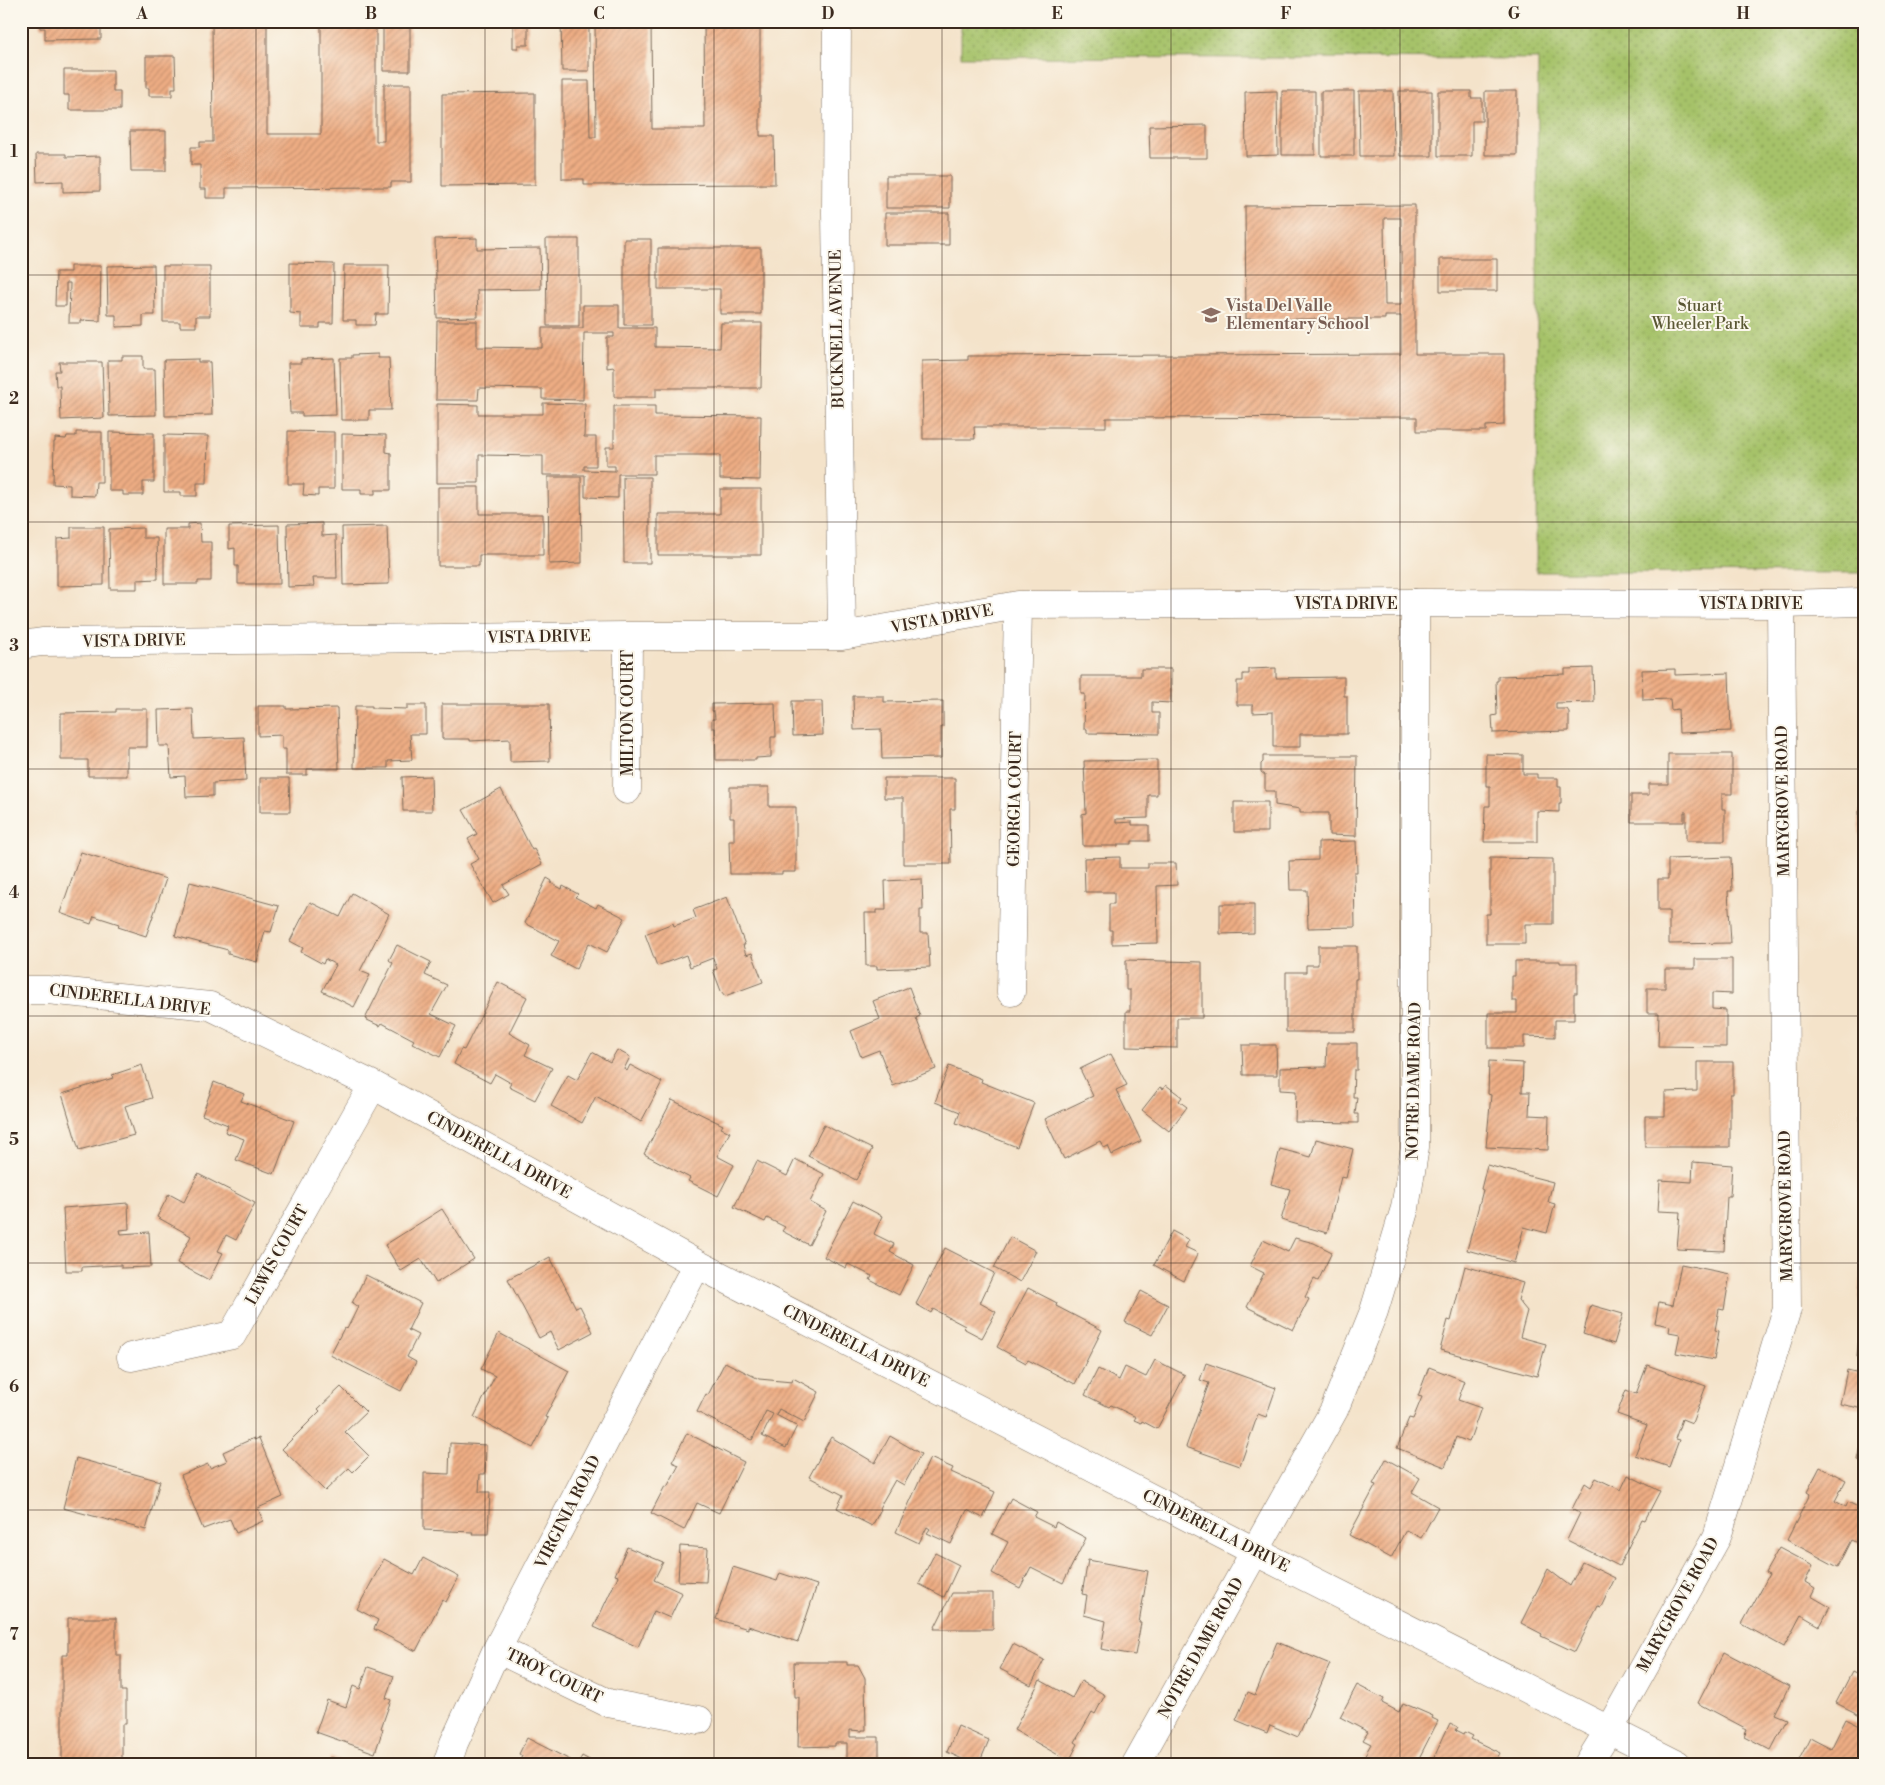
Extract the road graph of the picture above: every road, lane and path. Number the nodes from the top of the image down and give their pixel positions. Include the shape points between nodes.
1 (837, 21) edge
2 (1864, 602) edge
3 (1415, 603) junction
4 (1781, 604) junction
5 (1018, 605) junction
6 (628, 636) junction
7 (842, 636) junction
8 (21, 645) edge
9 (627, 790) dead end
10 (21, 990) edge
11 (1011, 992) dead end
12 (373, 1085) junction
13 (697, 1264) junction
14 (131, 1357) dead end
15 (1256, 1552) junction
16 (497, 1649) junction
17 (699, 1720) dead end
18 (1609, 1730) junction
19 (447, 1764) edge
20 (1136, 1764) edge
21 (1588, 1764) edge
22 (1676, 1764) edge

1 - 7 street, BUCKNELL AVENUE via 836,213
2 - 4 street, VISTA DRIVE
3 - 4 street, VISTA DRIVE
3 - 5 street, VISTA DRIVE
3 - 15 street, NOTRE DAME ROAD via 1415,1147 1405,1208 1374,1311 1334,1410
4 - 18 street, MARYGROVE ROAD via 1788,1309 1717,1537
5 - 7 street, VISTA DRIVE
5 - 11 street, GEORGIA COURT
6 - 7 street, VISTA DRIVE
6 - 8 street, VISTA DRIVE via 42,642
6 - 9 street, MILTON COURT
10 - 12 street, CINDERELLA DRIVE via 210,1006
12 - 13 street, CINDERELLA DRIVE
12 - 14 street, LEWIS COURT via 232,1335
13 - 15 street, CINDERELLA DRIVE
13 - 16 street, VIRGINIA ROAD
15 - 18 street, CINDERELLA DRIVE
15 - 20 street, NOTRE DAME ROAD
16 - 17 street, TROY COURT via 608,1703
16 - 19 street, VIRGINIA ROAD
18 - 21 street, MARYGROVE ROAD
18 - 22 street, CINDERELLA DRIVE

